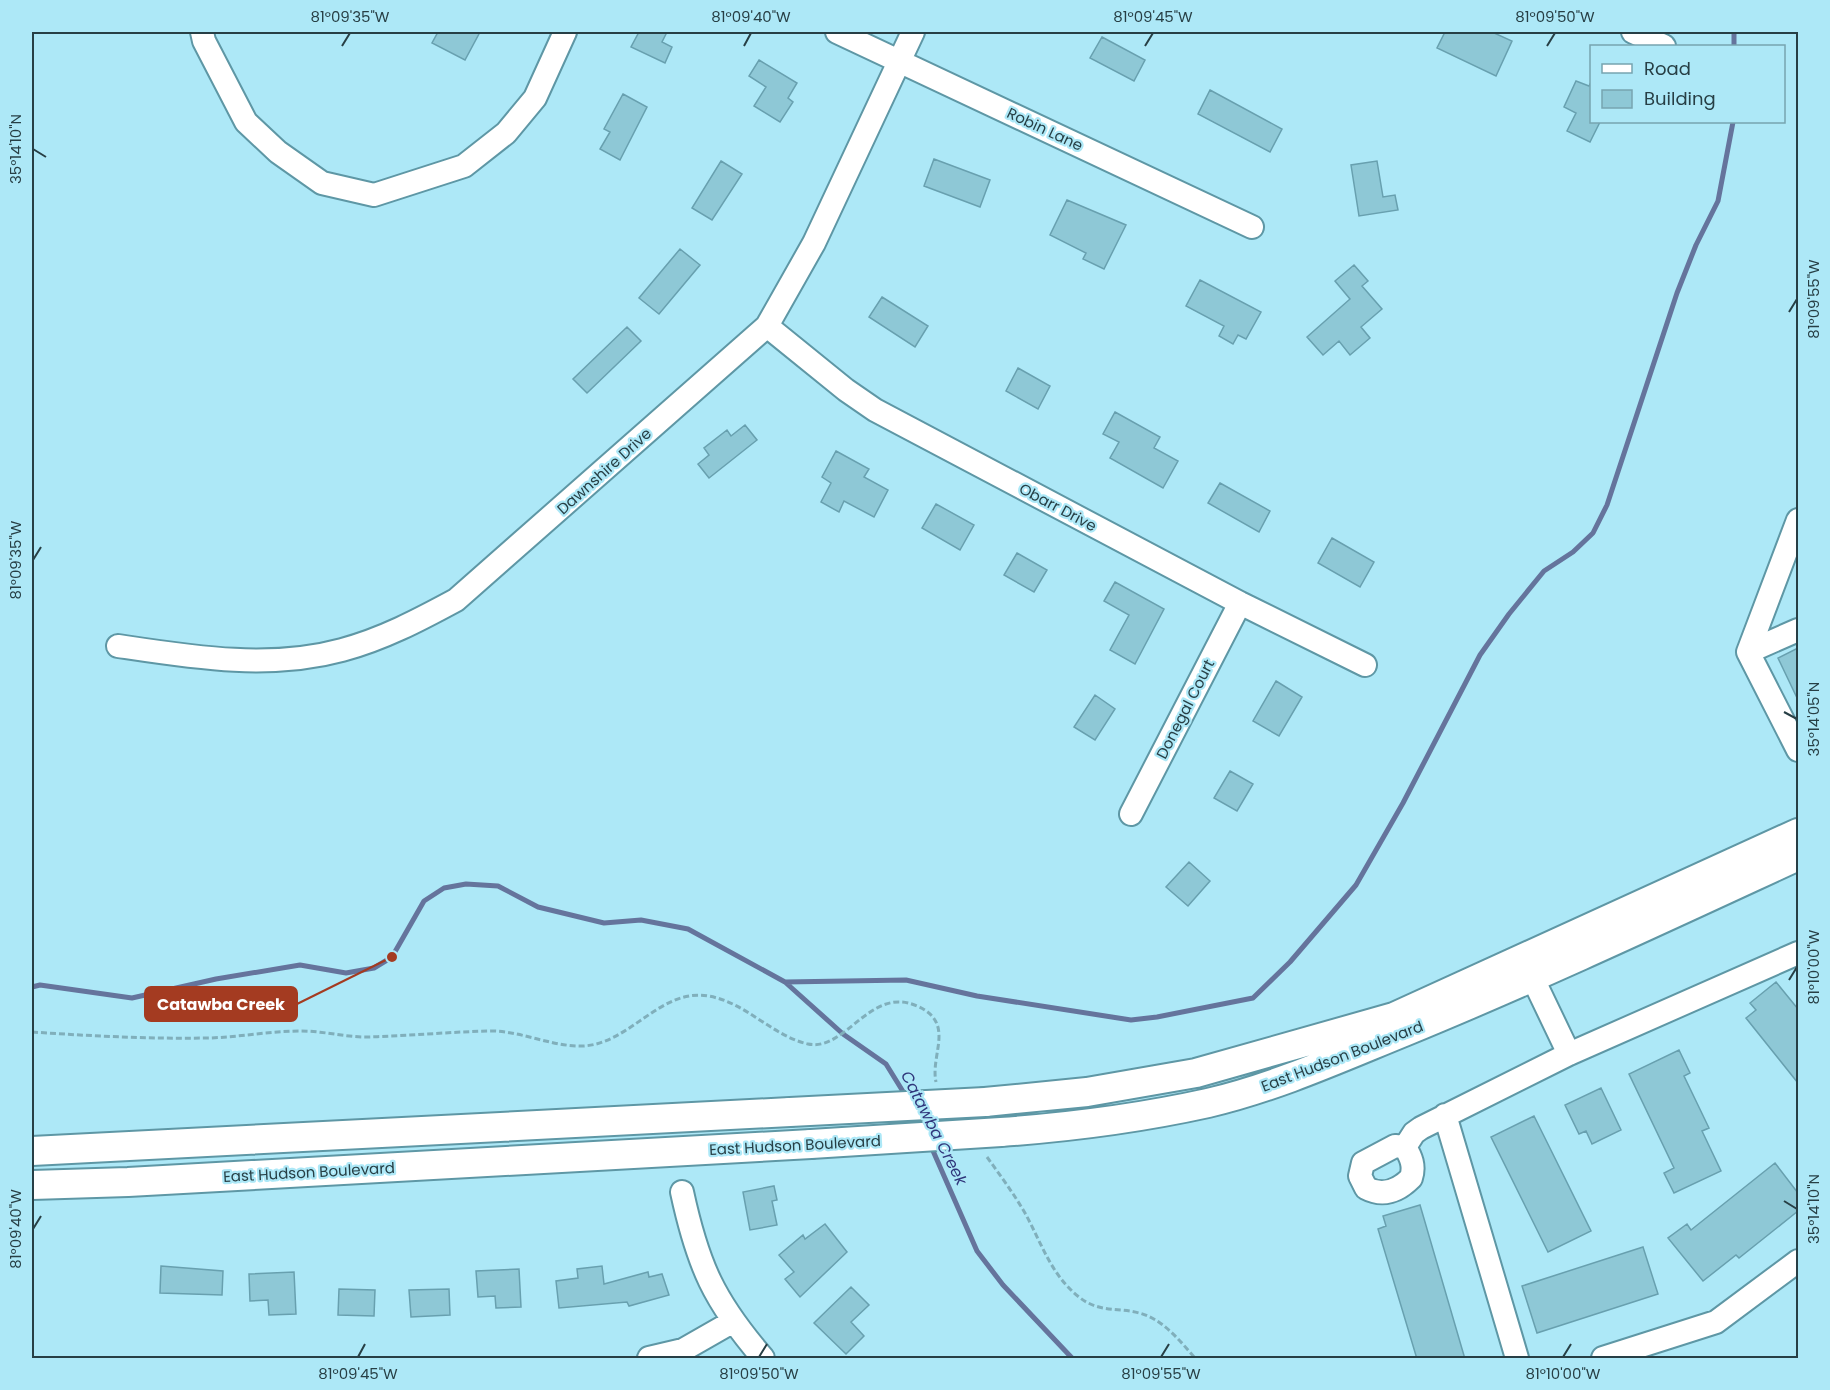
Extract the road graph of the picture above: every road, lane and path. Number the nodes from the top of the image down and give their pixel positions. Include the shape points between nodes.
1 (202, 32) edge
2 (565, 32) edge
3 (837, 32) edge
4 (913, 32) edge
5 (1634, 32) edge
6 (1662, 45) edge
7 (900, 60) junction
8 (1252, 227) dead end
9 (767, 326) junction
10 (1797, 531) edge
11 (1240, 603) junction
12 (1798, 630) edge
13 (118, 646) dead end
14 (1748, 652) junction
15 (1365, 665) dead end
16 (1798, 750) edge
17 (1131, 814) dead end
18 (1798, 833) edge
19 (1798, 856) edge
20 (1798, 953) edge
21 (1528, 968) junction
22 (32, 1032) edge
23 (1569, 1054) junction
24 (937, 1085) dead end
25 (1445, 1115) junction
26 (993, 1142) junction
27 (1405, 1147) dead end
28 (32, 1151) edge
29 (32, 1185) edge
30 (682, 1192) dead end
31 (1798, 1261) edge
32 (732, 1322) junction
33 (649, 1359) edge
34 (763, 1359) edge
35 (1195, 1359) edge
36 (1516, 1359) edge
37 (1603, 1359) edge

1 - 2 street via 246,122 322,183 374,195 464,166 506,133 535,98
3 - 7 street, Robin Lane
4 - 7 street, Dawnshire Drive
5 - 6 street
7 - 8 street, Robin Lane
7 - 9 street, Dawnshire Drive via 814,243
9 - 11 street, Obarr Drive via 875,410
9 - 13 street, Dawnshire Drive via 486,575 456,600 409,626 340,651 273,660 191,657
10 - 14 street
11 - 15 street, Obarr Drive
11 - 17 street, Donegal Court
12 - 14 street
14 - 16 street
18 - 21 main road, East Hudson Boulevard
19 - 21 main road, East Hudson Boulevard
20 - 23 street
21 - 23 street
21 - 26 main road, East Hudson Boulevard via 1279,1082 1209,1102
21 - 28 main road, East Hudson Boulevard, bridge via 1394,1017 1196,1073 1087,1092 985,1102
22 - 24 path via 212,1038 300,1031 363,1037 492,1031 565,1046 587,1046 614,1038 670,1002 707,995 735,1004 804,1043 819,1046 871,1011 888,1003 906,1002 930,1015 940,1032
23 - 25 street
25 - 27 street via 1414,1133
25 - 36 street
26 - 29 main road, East Hudson Boulevard, bridge via 811,1144
26 - 35 path via 1051,1266 1069,1288 1101,1310 1148,1316 1169,1330
30 - 32 street via 697,1252
31 - 37 street via 1716,1322
32 - 33 street via 683,1350
32 - 34 street

